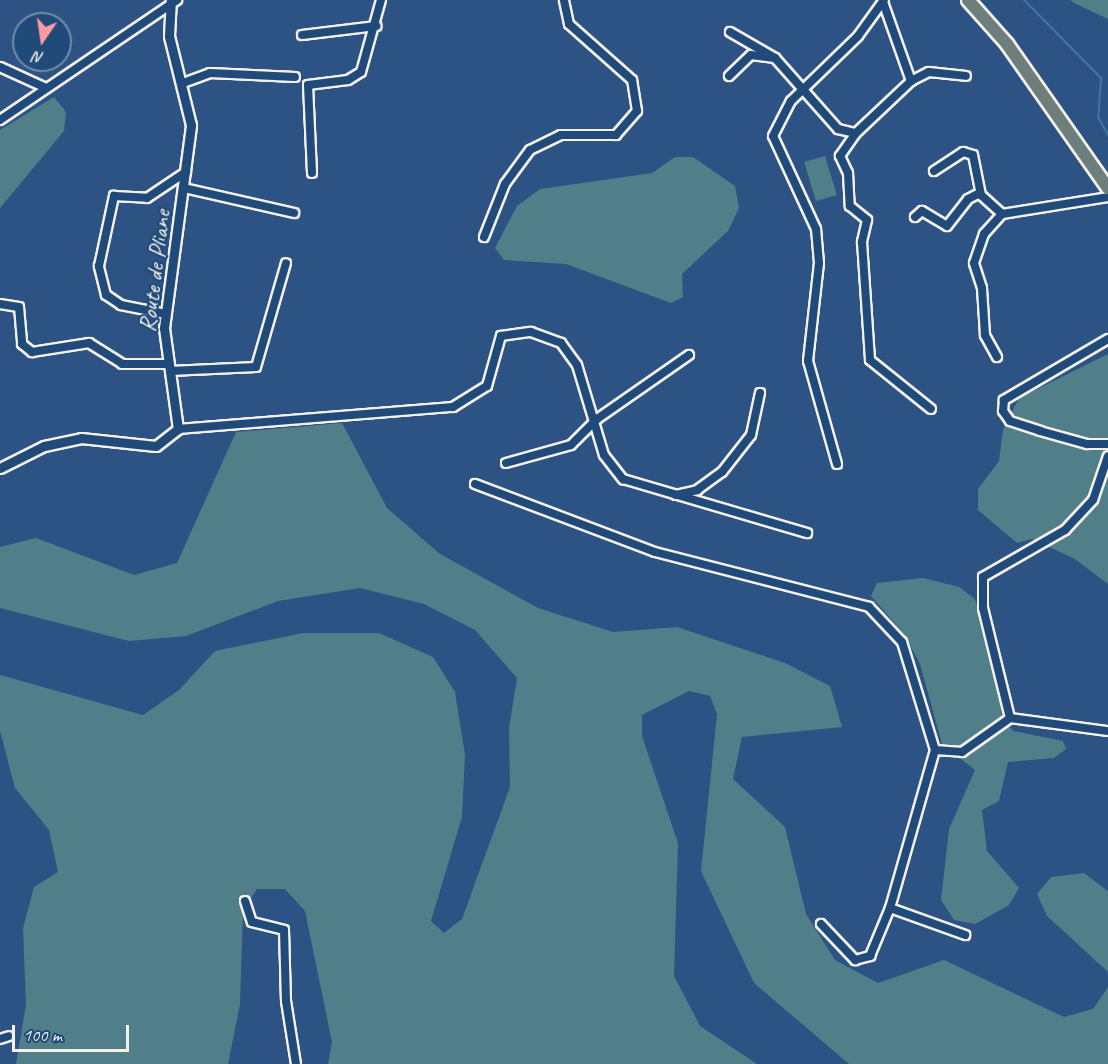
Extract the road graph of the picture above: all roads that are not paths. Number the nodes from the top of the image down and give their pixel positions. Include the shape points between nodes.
1 (177, 0) edge
2 (381, 0) edge
3 (564, 0) edge
4 (968, 0) edge
5 (884, 1) edge
6 (170, 4) edge
7 (376, 26) junction
8 (730, 32) dead end
9 (302, 35) dead end
10 (775, 58) junction
11 (0, 67) edge
12 (729, 76) dead end
13 (966, 76) dead end
14 (295, 77) dead end
15 (911, 81) junction
16 (183, 83) junction
17 (46, 88) junction
18 (803, 92) junction
19 (0, 120) edge
20 (856, 133) junction
21 (187, 171) junction
22 (934, 171) dead end
23 (312, 172) dead end
24 (184, 188) junction
25 (1108, 188) edge
26 (980, 194) junction
27 (1108, 197) edge
28 (294, 213) dead end
29 (1002, 214) junction
30 (915, 217) dead end
31 (484, 237) dead end
32 (286, 263) dead end
33 (0, 304) edge
34 (166, 314) junction
35 (1108, 339) edge
36 (689, 355) dead end
37 (997, 357) dead end
38 (169, 368) junction
39 (760, 393) dead end
40 (932, 409) dead end
41 (597, 419) junction
42 (178, 429) junction
43 (1108, 444) edge
44 (1108, 456) edge
45 (507, 463) dead end
46 (837, 464) dead end
47 (0, 468) edge
48 (476, 483) dead end
49 (674, 495) junction
50 (807, 533) dead end
51 (1010, 718) junction
52 (1108, 731) edge
53 (935, 750) junction
54 (245, 901) dead end
55 (890, 908) junction
56 (821, 924) dead end
57 (965, 935) dead end
58 (9, 1036) dead end
59 (0, 1039) edge
60 (296, 1064) edge

1 - 6 street
2 - 7 street
3 - 31 street via 569,24 632,80 637,111 616,135 561,135 530,150 505,184
4 - 25 main road via 1007,44
5 - 15 street
5 - 18 street
6 - 16 street, Route de Pliane via 169,36
6 - 17 street
7 - 9 street
7 - 23 street via 361,72 348,80 308,85
8 - 10 street
10 - 12 street via 751,55
10 - 18 street
11 - 17 street
13 - 15 street via 929,72
14 - 16 street via 210,73
15 - 20 street
16 - 21 street, Route de Pliane via 191,125
17 - 19 street
18 - 20 street via 838,129
18 - 46 street via 776,123 773,136 816,229 819,263 808,362
20 - 40 street via 840,156 848,172 850,206 867,220 862,242 870,360
21 - 24 street, Route de Pliane
21 - 34 street via 147,198 114,196 99,266 106,294 121,305
22 - 26 street via 970,153
24 - 28 street
24 - 34 street, Route de Pliane
26 - 29 street
26 - 30 street via 968,199 947,226 922,211
27 - 29 street
29 - 37 street via 984,234 974,263 982,288 986,334
32 - 38 street via 256,367
33 - 38 street via 19,307 27,351 89,343 122,364
34 - 38 street, Route de Pliane
35 - 43 street via 1004,400 1003,411 1010,422 1040,432 1087,444
36 - 41 street
38 - 42 street, Route de Pliane
39 - 49 street via 751,435 722,472 697,490
41 - 42 street via 577,365 561,343 548,335 512,331 501,336 487,386 453,406
41 - 45 street via 571,446
41 - 49 street via 604,455 616,473 636,485
42 - 47 street via 156,446 81,438 44,446
44 - 51 street via 1093,500 1065,530 984,577 983,608
48 - 53 street via 655,552 868,607 902,642
49 - 50 street
51 - 52 street
51 - 53 street via 962,752
53 - 55 street
54 - 60 street via 252,922 284,930 286,1000
55 - 56 street via 863,961 855,960
55 - 57 street
58 - 59 street

